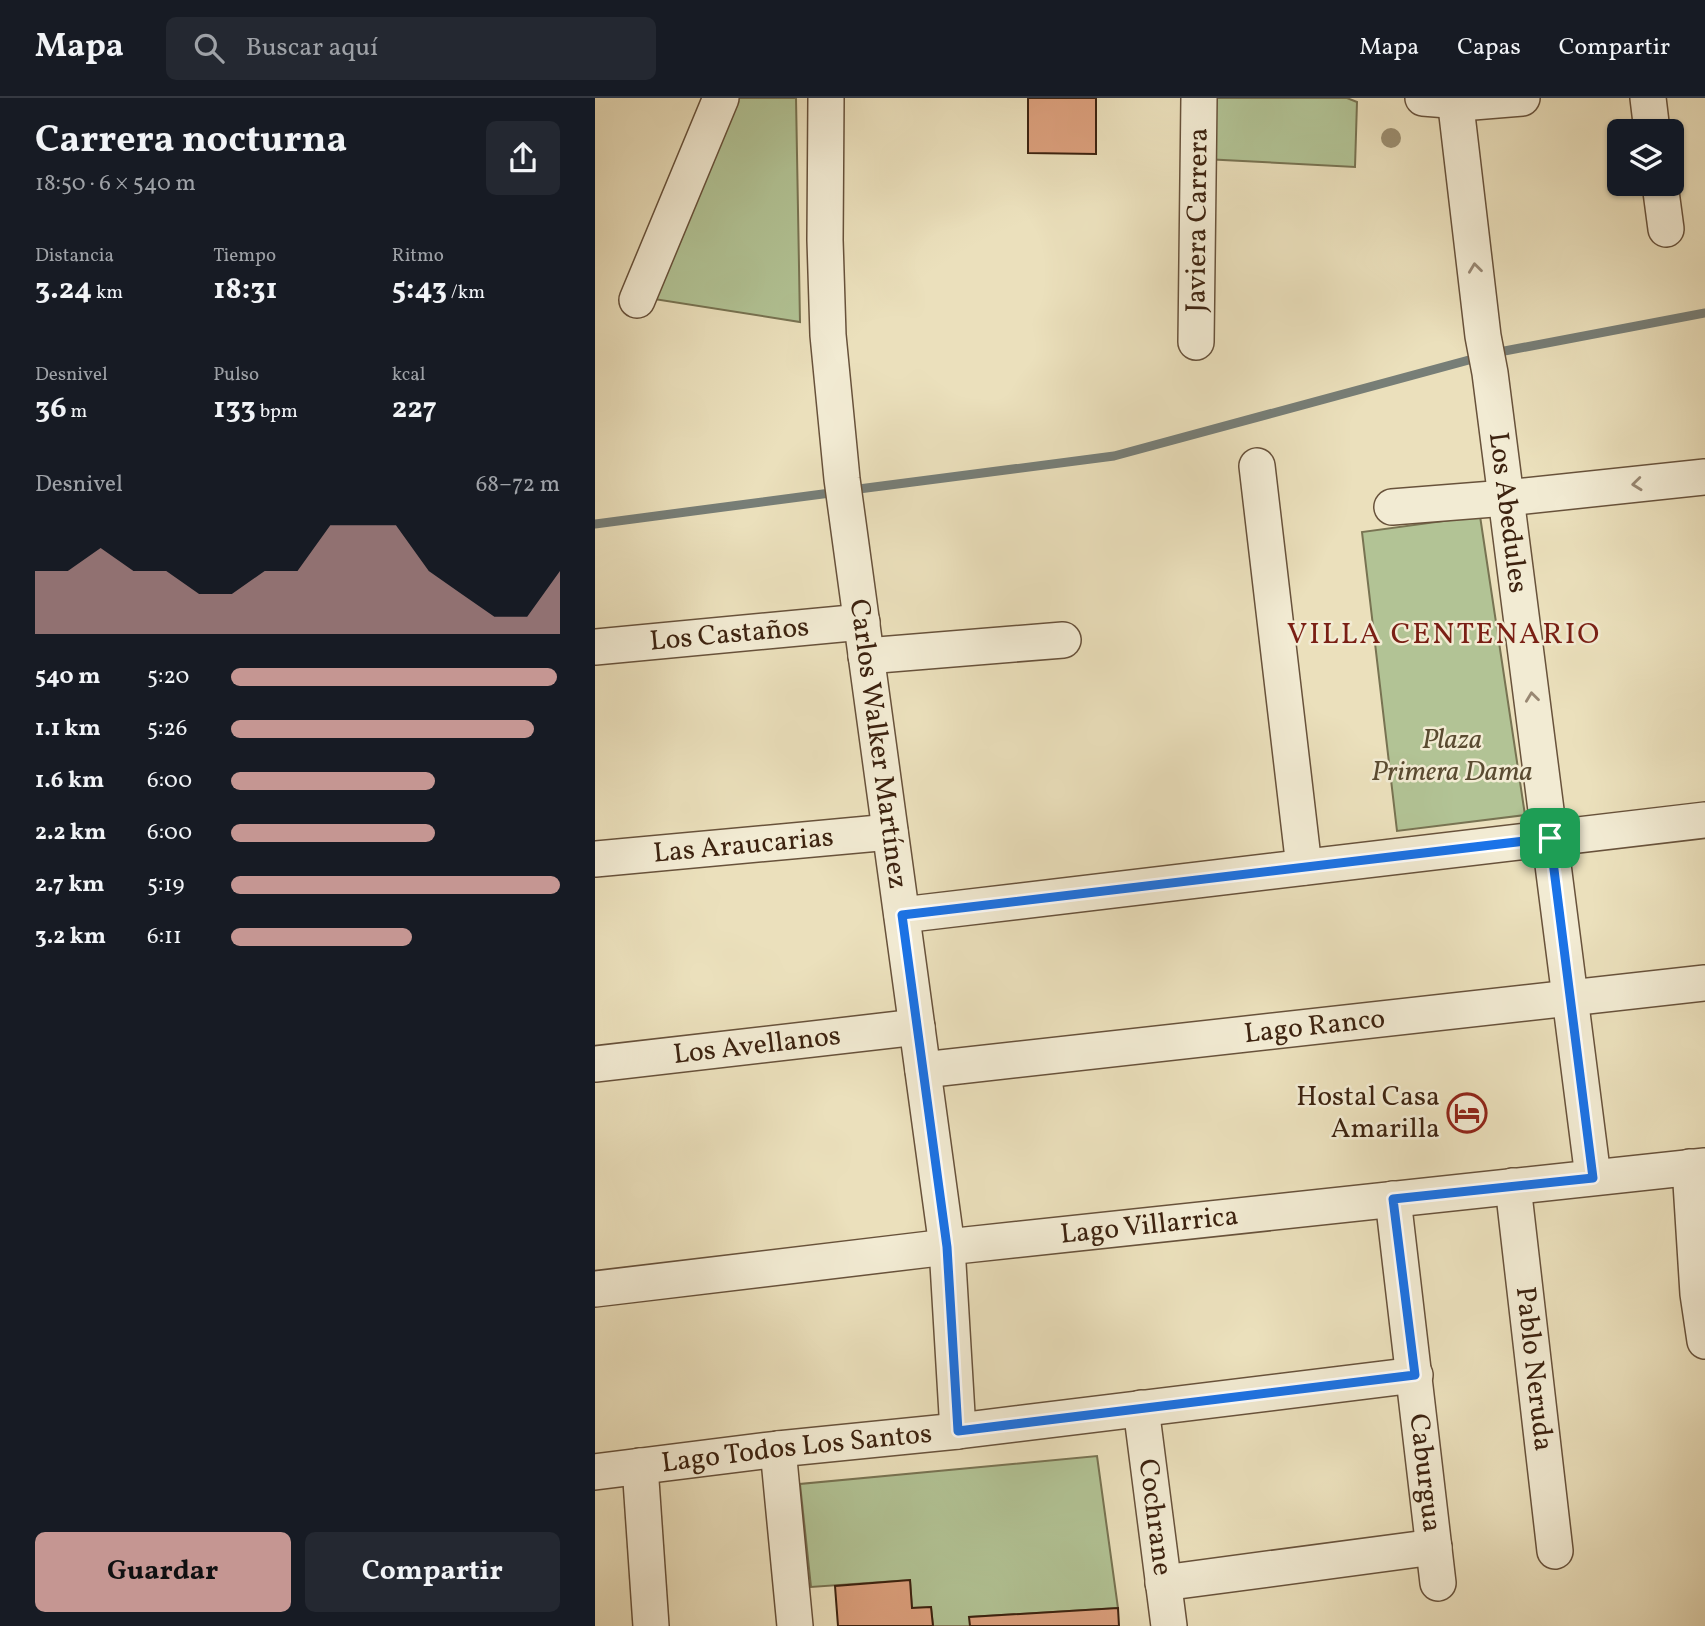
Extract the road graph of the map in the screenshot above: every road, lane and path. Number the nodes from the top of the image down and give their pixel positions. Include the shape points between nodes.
1 (721, 98) edge
2 (827, 98) edge
3 (1199, 98) edge
4 (1522, 98) edge
5 (1648, 98) edge
6 (1445, 99) edge
7 (1651, 119) edge
8 (1662, 196) edge
9 (1666, 229) dead end
10 (637, 300) dead end
11 (1196, 342) dead end
12 (1257, 467) dead end
13 (1705, 477) edge
14 (1506, 498) junction
15 (1392, 507) dead end
16 (864, 639) junction
17 (1063, 640) dead end
18 (595, 647) edge
19 (1705, 820) edge
20 (890, 832) junction
21 (1550, 838) junction
22 (595, 859) edge
23 (1304, 867) junction
24 (902, 915) junction
25 (1705, 983) edge
26 (1570, 998) junction
27 (917, 1027) junction
28 (595, 1064) edge
29 (923, 1070) junction
30 (1697, 1167) edge
31 (1593, 1178) junction
32 (1513, 1186) junction
33 (1393, 1199) junction
34 (947, 1247) junction
35 (595, 1289) edge
36 (1702, 1293) edge
37 (1705, 1341) edge
38 (1415, 1375) junction
39 (1141, 1408) junction
40 (958, 1431) junction
41 (778, 1449) junction
42 (640, 1466) junction
43 (595, 1472) edge
44 (1434, 1547) junction
45 (1555, 1551) dead end
46 (1163, 1583) junction
47 (1438, 1583) dead end
48 (651, 1626) edge
49 (795, 1626) edge
50 (1169, 1626) edge

1 - 10 street
2 - 16 street, Carlos Walker Martínez via 828,335
3 - 11 street, Javiera Carrera
4 - 6 street
5 - 7 street
14 -> 6 street, Los Abedules
8 - 9 street
12 - 23 street
13 -> 14 street
14 - 15 street
21 -> 14 street, Los Abedules
16 - 17 street, Los Castaños
16 - 18 street, Los Castaños
16 - 20 street, Carlos Walker Martínez
19 - 21 street
20 - 22 street, Las Araucarias
20 - 24 street, Carlos Walker Martínez
21 - 23 street
21 - 26 street, Los Abedules
23 - 24 street
24 - 27 street, Carlos Walker Martínez
25 - 26 street, Lago Ranco
26 - 29 street, Lago Ranco
26 - 31 street, Los Abedules
27 - 28 street, Los Avellanos
27 - 29 street, Carlos Walker Martínez
29 - 34 street, Carlos Walker Martínez
30 - 31 street, Lago Villarrica
30 - 36 street
31 - 32 street, Lago Villarrica
32 - 33 street, Lago Villarrica
32 - 45 street, Pablo Neruda
33 - 34 street, Lago Villarrica
33 - 38 street, Caburgua
34 - 35 street, Lago Villarrica
34 - 40 street, Carlos Walker Martínez
36 - 37 street
38 - 39 street, Lago Todos Los Santos
38 - 44 street, Caburgua
39 - 40 street, Lago Todos Los Santos
39 - 46 street, Cochrane
40 - 41 street, Lago Todos Los Santos
41 - 42 street, Lago Todos Los Santos
41 - 49 street
42 - 43 street, Lago Todos Los Santos
42 - 48 street
44 - 46 street
44 - 47 street, Caburgua
46 - 50 street, Cochrane

